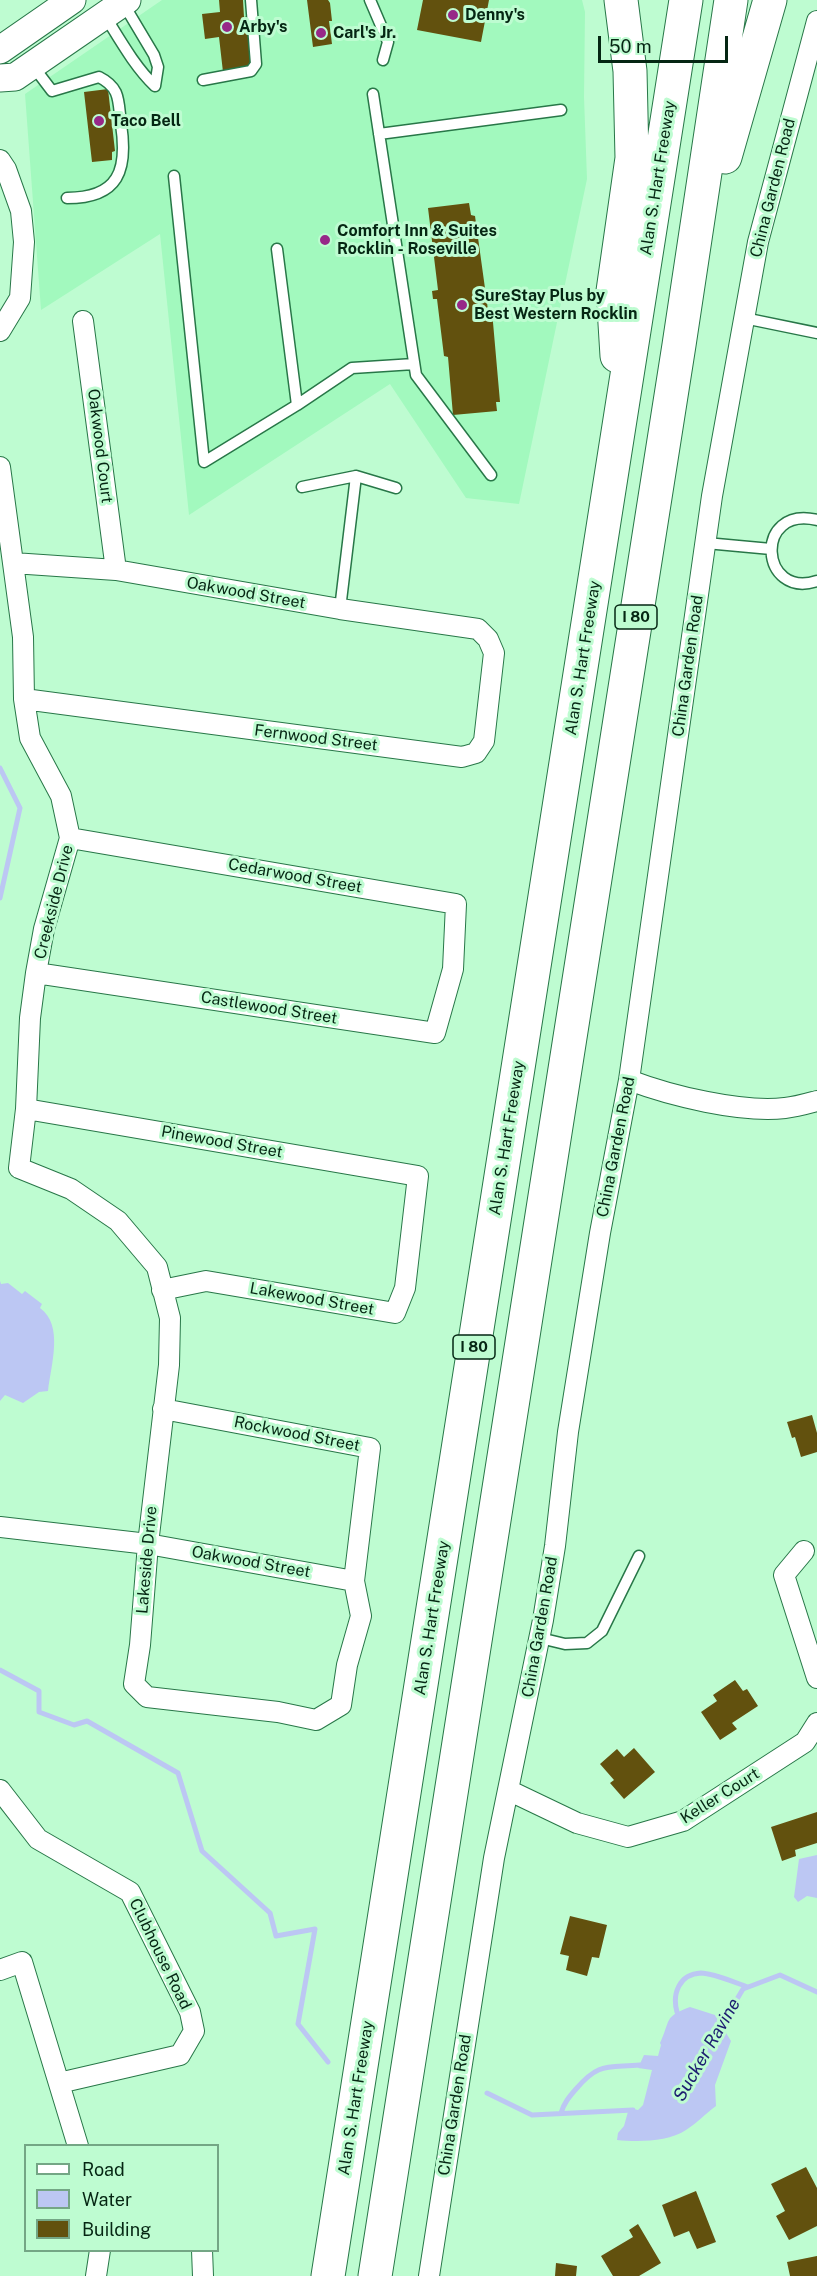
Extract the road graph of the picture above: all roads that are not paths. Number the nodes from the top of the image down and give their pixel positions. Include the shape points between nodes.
1 (72, 0) edge
2 (251, 0) edge
3 (370, 0) edge
4 (621, 0) edge
5 (686, 0) edge
6 (731, 0) edge
7 (770, 0) edge
8 (114, 4) edge
9 (817, 21) edge
10 (0, 50) edge
11 (383, 60) dead end
12 (32, 65) junction
13 (0, 78) edge
14 (203, 80) dead end
15 (373, 94) dead end
16 (561, 110) dead end
17 (379, 134) junction
18 (0, 160) edge
19 (174, 176) dead end
20 (67, 198) dead end
21 (277, 249) dead end
22 (744, 318) junction
23 (83, 321) dead end
24 (0, 332) edge
25 (817, 333) edge
26 (679, 345) junction
27 (414, 364) junction
28 (297, 405) junction
29 (621, 417) junction
30 (0, 467) edge
31 (491, 475) dead end
32 (356, 476) junction
33 (302, 487) dead end
34 (396, 488) dead end
35 (817, 520) edge
36 (706, 543) junction
37 (771, 549) junction
38 (13, 563) junction
39 (116, 570) junction
40 (817, 581) edge
41 (340, 609) junction
42 (478, 629) joint
43 (24, 699) junction
44 (70, 838) junction
45 (453, 969) joint
46 (36, 973) junction
47 (629, 1080) junction
48 (817, 1101) edge
49 (26, 1109) junction
50 (10, 1169) edge
51 (418, 1176) joint
52 (162, 1290) junction
53 (163, 1409) junction
54 (0, 1527) edge
55 (148, 1544) junction
56 (804, 1551) dead end
57 (639, 1556) dead end
58 (354, 1581) junction
59 (540, 1638) junction
60 (817, 1678) edge
61 (817, 1723) edge
62 (0, 1790) edge
63 (508, 1790) junction
64 (0, 1970) edge
65 (59, 2083) junction
66 (78, 2144) edge
67 (100, 2252) edge
68 (202, 2252) edge
69 (96, 2276) edge
70 (203, 2276) edge
71 (328, 2276) edge
72 (375, 2276) edge
73 (429, 2276) edge

1 - 10 main road
2 - 14 lane via 256,64 251,71
3 - 11 lane via 388,42
4 - 29 highway via 630,71 632,158 613,291
5 - 29 highway, Alan S. Hart Freeway / I 80
6 - 26 highway, I 80
7 - 26 highway via 731,134
8 - 8 lane via 142,73 155,86 158,68 154,55
8 - 12 main road
9 - 22 street, China Garden Road via 758,242
12 - 13 main road via 15,77
12 - 20 lane via 52,91 99,77 110,83 117,94 123,133 123,164 117,178 93,196
15 - 17 lane
16 - 17 lane
17 - 27 lane
18 - 24 street via 21,212 24,242 20,298
19 - 28 lane via 204,462
21 - 28 lane
22 - 25 lane
22 - 36 street, China Garden Road
23 - 39 street, Oakwood Court
26 - 72 highway, I 80
27 - 28 lane via 352,368
27 - 31 lane via 416,375
29 - 71 highway, Alan S. Hart Freeway / I 80
30 - 38 street, Creekside Drive
32 - 33 lane
32 - 34 lane
32 - 41 lane
35 - 37 lane via 793,519 782,526
36 - 37 lane
36 - 47 street, China Garden Road
37 - 40 lane via 772,562 790,581 802,585
38 - 39 street, Oakwood Street
38 - 43 street, Creekside Drive via 23,637
39 - 41 street, Oakwood Street
41 - 42 street, Oakwood Street
42 - 43 street, Fernwood Street via 494,652 484,741 476,753 462,757
43 - 44 street, Creekside Drive via 30,738 61,796
44 - 45 street, Cedarwood Street via 456,903
44 - 46 street, Creekside Drive
45 - 46 street, Castlewood Street via 435,1033
46 - 49 street, Creekside Drive
47 - 48 street via 657,1091 738,1107 784,1108
47 - 59 street, China Garden Road via 568,1432
49 - 50 street, Creekside Drive
49 - 51 street, Pinewood Street
50 - 52 street, Lakeside Drive via 71,1189 118,1221 157,1267
51 - 52 street, Lakewood Street via 405,1288 395,1313 206,1281
52 - 53 street, Lakeside Drive via 170,1318
53 - 55 street, Lakeside Drive
53 - 58 street, Rockwood Street via 370,1448
54 - 55 street, Oakwood Street
55 - 58 street, Oakwood Street
55 - 58 street, Lakeside Drive via 141,1645 134,1684 147,1697 316,1720 341,1705 361,1616
56 - 60 street via 784,1575
57 - 59 lane via 602,1631 586,1643 565,1644
59 - 63 street, China Garden Road
61 - 63 street, Keller Court via 804,1742 683,1821 628,1838 577,1823
62 - 65 street, Clubhouse Road via 38,1839 130,1892 190,2012 194,2031 180,2055
63 - 73 street, China Garden Road via 494,1857
64 - 65 street via 22,1962
65 - 66 street
67 - 69 street
68 - 70 street

